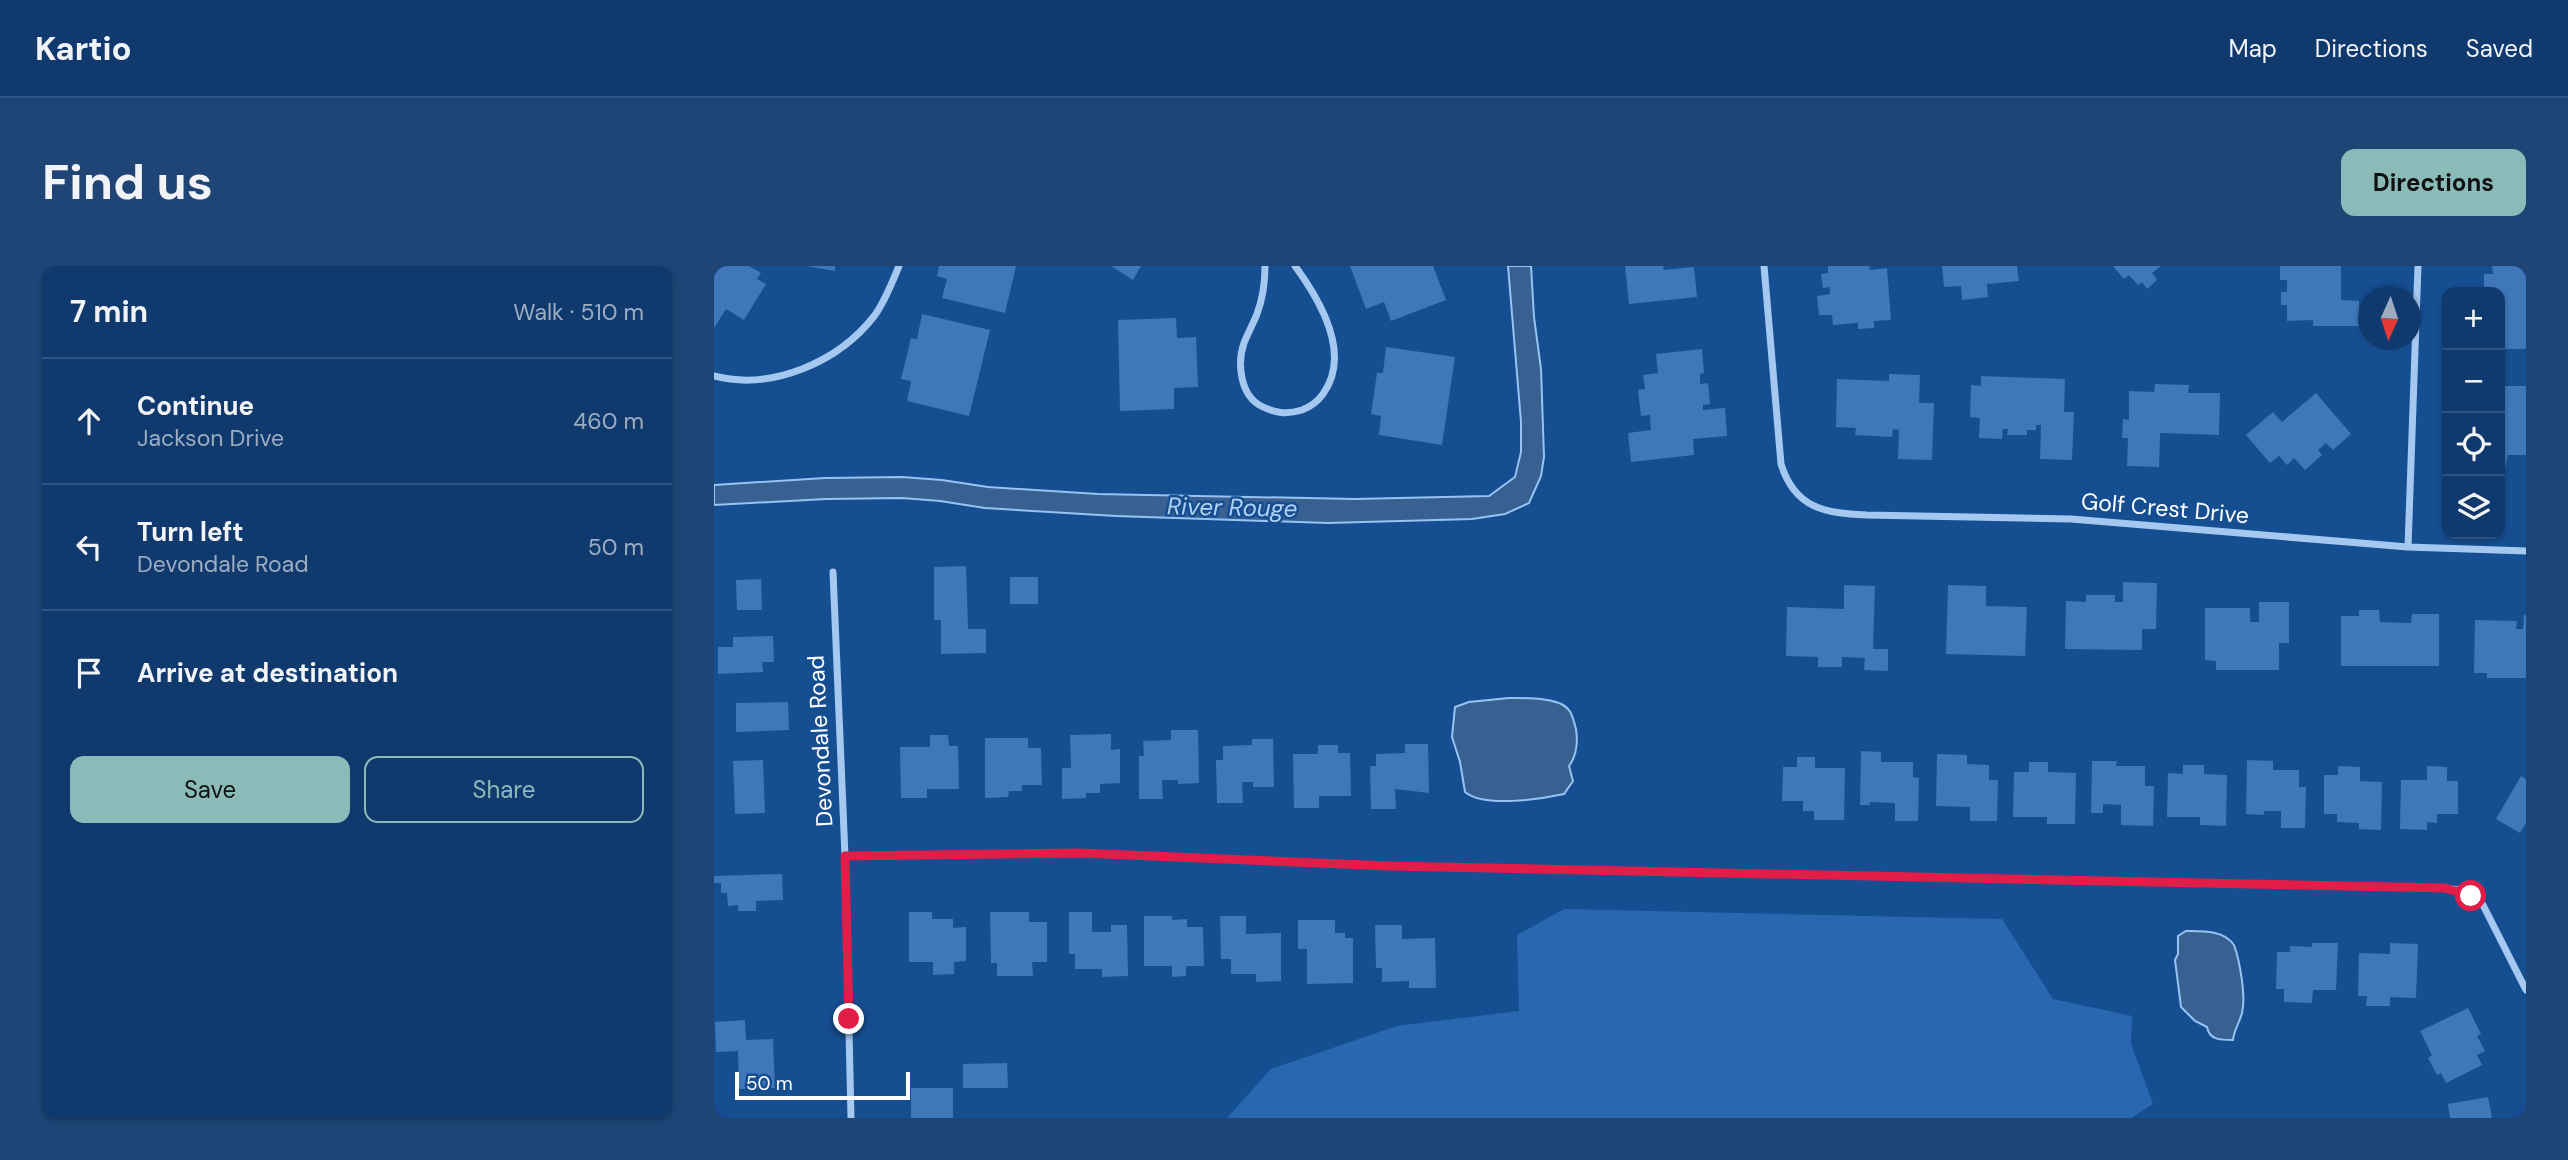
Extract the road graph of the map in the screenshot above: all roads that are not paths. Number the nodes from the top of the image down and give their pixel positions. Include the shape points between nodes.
1 (899, 266) edge
2 (1265, 266) edge
3 (1295, 266) edge
4 (1764, 266) edge
5 (2418, 266) edge
6 (714, 376) edge
7 (2408, 547) junction
8 (2526, 551) edge
9 (833, 572) dead end
10 (845, 856) junction
11 (2526, 990) edge
12 (851, 1118) edge

1 - 6 street via 876,314 856,336 826,357 774,378
2 - 3 street via 1264,291 1243,346 1242,379 1255,403 1289,414 1319,399 1329,385 1335,352 1319,304
4 - 7 street, Golf Crest Drive via 1782,464 1786,479 1819,510 2071,519
5 - 7 street
7 - 8 street, Golf Crest Drive
9 - 10 street, Devondale Road
10 - 11 street via 1080,853 1389,866 2445,888 2483,905
10 - 12 street, Devondale Road

